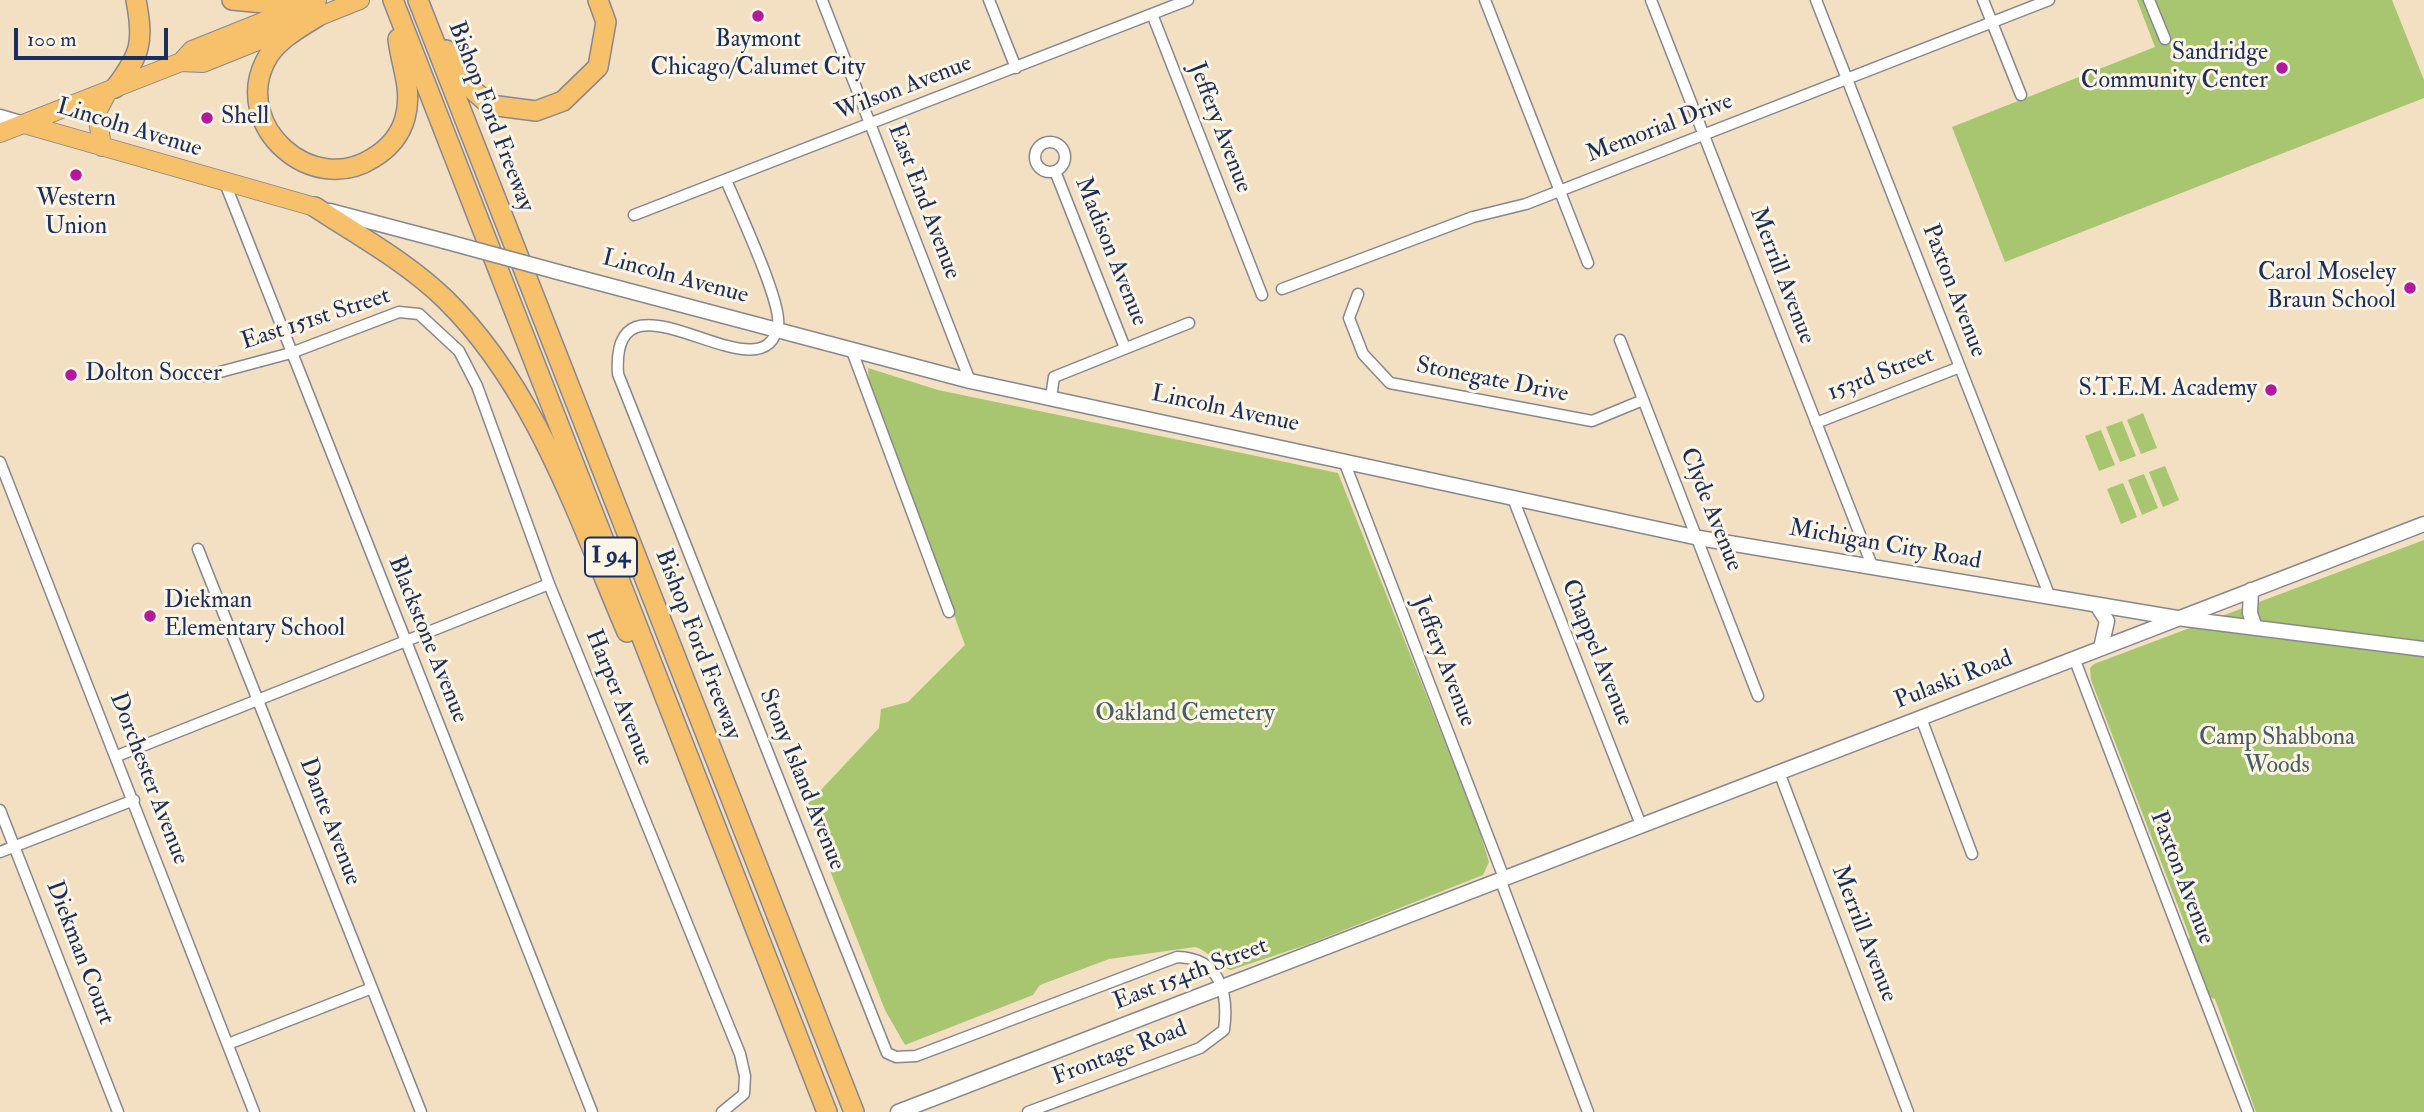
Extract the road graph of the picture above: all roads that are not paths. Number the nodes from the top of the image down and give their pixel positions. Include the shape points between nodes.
1 (136, 0) edge
2 (232, 0) edge
3 (306, 0) edge
4 (418, 0) edge
5 (598, 0) edge
6 (822, 0) edge
7 (989, 0) edge
8 (1151, 0) edge
9 (1188, 0) edge
10 (1485, 0) edge
11 (1651, 0) edge
12 (1816, 0) edge
13 (1983, 0) edge
14 (2049, 0) edge
15 (2149, 0) edge
16 (357, 1) edge
17 (393, 2) edge
18 (317, 9) edge
19 (1154, 13) junction
20 (1992, 22) junction
21 (430, 31) junction
22 (2165, 39) dead end
23 (1016, 68) junction
24 (1847, 79) junction
25 (111, 90) junction
26 (2021, 95) dead end
27 (0, 117) edge
28 (24, 124) junction
29 (870, 124) junction
30 (0, 133) edge
31 (1703, 135) junction
32 (102, 147) junction
33 (1055, 171) dead end
34 (726, 180) junction
35 (225, 183) junction
36 (1560, 190) junction
37 (315, 207) junction
38 (634, 215) dead end
39 (1588, 263) dead end
40 (1282, 289) dead end
41 (1357, 294) dead end
42 (1262, 296) dead end
43 (1189, 323) dead end
44 (435, 327) joint
45 (777, 330) junction
46 (1620, 340) dead end
47 (1125, 348) junction
48 (852, 351) junction
49 (291, 353) junction
50 (1960, 368) junction
51 (205, 376) dead end
52 (970, 381) junction
53 (1051, 397) junction
54 (1643, 400) junction
55 (1816, 423) junction
56 (1344, 461) junction
57 (0, 462) edge
58 (1512, 496) junction
59 (2424, 524) edge
60 (1699, 538) junction
61 (198, 548) dead end
62 (1873, 568) junction
63 (549, 584) junction
64 (2251, 590) junction
65 (2050, 597) junction
66 (2097, 605) junction
67 (949, 612) dead end
68 (2177, 618) junction
69 (2255, 628) junction
70 (404, 641) junction
71 (2101, 648) junction
72 (2424, 649) edge
73 (2074, 658) junction
74 (1758, 696) dead end
75 (258, 699) junction
76 (1921, 718) junction
77 (117, 756) junction
78 (689, 757) junction
79 (1779, 772) junction
80 (134, 800) junction
81 (0, 810) edge
82 (1641, 825) junction
83 (14, 846) junction
84 (0, 852) edge
85 (1972, 854) dead end
86 (1502, 879) junction
87 (372, 988) junction
88 (1222, 988) junction
89 (228, 1044) junction
90 (118, 1112) edge
91 (254, 1112) edge
92 (421, 1112) edge
93 (592, 1112) edge
94 (722, 1112) edge
95 (827, 1112) edge
96 (853, 1112) edge
97 (898, 1112) edge
98 (1028, 1112) edge
99 (1588, 1112) edge
100 (1908, 1112) edge
101 (2248, 1112) edge

1 - 25 highway via 142,47
2 - 3 highway via 275,4
4 - 21 highway, Bishop Ford Freeway / I 94
5 - 21 highway via 606,22 598,67 563,102 536,111 490,104 474,91
6 - 29 street, East End Avenue
7 - 23 street
8 - 19 street, Jeffery Avenue
9 - 19 street, Wilson Avenue
10 - 36 street
11 - 31 street, Merrill Avenue
12 - 24 street, Paxton Avenue
13 - 20 street
14 - 20 street, Memorial Drive
15 - 22 street
16 - 18 main road
17 - 18 highway via 407,78 405,119 387,149 350,168 327,170 306,165 288,153 272,139 259,102 265,61
17 - 78 highway, Bishop Ford Freeway / I 94
18 - 25 main road via 203,63 181,62
19 - 23 street, Wilson Avenue
19 - 42 street, Jeffery Avenue
20 - 24 street, Memorial Drive
20 - 26 street
21 - 96 highway, Bishop Ford Freeway / I 94
23 - 29 street, Wilson Avenue
24 - 31 street, Memorial Drive
24 - 50 street, Paxton Avenue
25 - 28 main road
25 - 32 main road via 97,112
27 - 28 street, Lincoln Avenue
28 - 30 main road
28 - 32 main road, Lincoln Avenue
29 - 34 street, Wilson Avenue
29 - 52 street, East End Avenue
31 - 36 street, Memorial Drive
31 - 55 street, Merrill Avenue
32 - 35 main road, Lincoln Avenue
33 - 47 street, Madison Avenue
34 - 38 street, Wilson Avenue
34 - 45 street via 779,316
35 - 37 main road, Lincoln Avenue
35 - 49 street, Blackstone Avenue
36 - 39 street
36 - 40 street, Memorial Drive via 1473,217
37 - 45 street, Lincoln Avenue, bridge
37 - 78 highway via 398,260 445,299 488,351 530,415 629,638
41 - 54 street, Stonegate Drive via 1349,318 1363,354 1390,383 1592,421
43 - 47 street
44 - 49 street, East 151st Street via 419,314 399,312
44 - 63 street, Harper Avenue via 459,351 477,386
45 - 48 street, Lincoln Avenue
45 - 88 street, Stony Island Avenue via 765,349 747,351 659,325 640,325 625,336 617,357 618,374 887,1053 916,1056 1177,957 1195,958 1213,971
46 - 54 street, Clyde Avenue
47 - 53 street via 1054,377
48 - 52 street, Lincoln Avenue
48 - 67 street
49 - 51 street, East 151st Street
49 - 70 street, Blackstone Avenue
50 - 55 street, 153rd Street
50 - 65 street, Paxton Avenue
52 - 53 street, Lincoln Avenue
53 - 56 street, Lincoln Avenue
54 - 60 street, Clyde Avenue
55 - 62 street, Merrill Avenue
56 - 58 street, Michigan City Road
56 - 86 street, Jeffery Avenue
57 - 77 street, Dorchester Avenue
58 - 60 street, Michigan City Road
58 - 82 street, Chappel Avenue
59 - 64 street, Pulaski Road
60 - 62 street, Michigan City Road
60 - 74 street, Clyde Avenue
61 - 75 street, Dante Avenue
62 - 65 street, Michigan City Road
63 - 70 street
63 - 94 street, Harper Avenue via 740,1054 744,1094
64 - 68 street, Pulaski Road
64 - 69 street
65 - 66 street, Michigan City Road
66 - 68 street, Michigan City Road
66 - 71 street via 2107,621
68 - 69 street, Michigan City Road
68 - 71 street, Pulaski Road
69 - 72 street, Michigan City Road
70 - 75 street
70 - 93 street, Blackstone Avenue
71 - 73 street, Pulaski Road
73 - 76 street, Pulaski Road
73 - 101 street, Paxton Avenue
75 - 77 street
75 - 87 street, Dante Avenue
76 - 79 street, Pulaski Road
76 - 85 street
77 - 80 street, Dorchester Avenue
78 - 95 highway, Bishop Ford Freeway / I 94
79 - 82 street, Pulaski Road
79 - 100 street, Merrill Avenue
80 - 83 street
80 - 89 street, Dorchester Avenue
81 - 83 street, Diekman Court
82 - 86 street, Pulaski Road
83 - 84 street
83 - 90 street, Diekman Court
86 - 88 street, East 154th Street
86 - 99 street
87 - 89 street
87 - 92 street, Dante Avenue
88 - 97 street, East 154th Street
88 - 98 street, Frontage Road via 1227,1008 1224,1030 1200,1048
89 - 91 street, Dorchester Avenue

